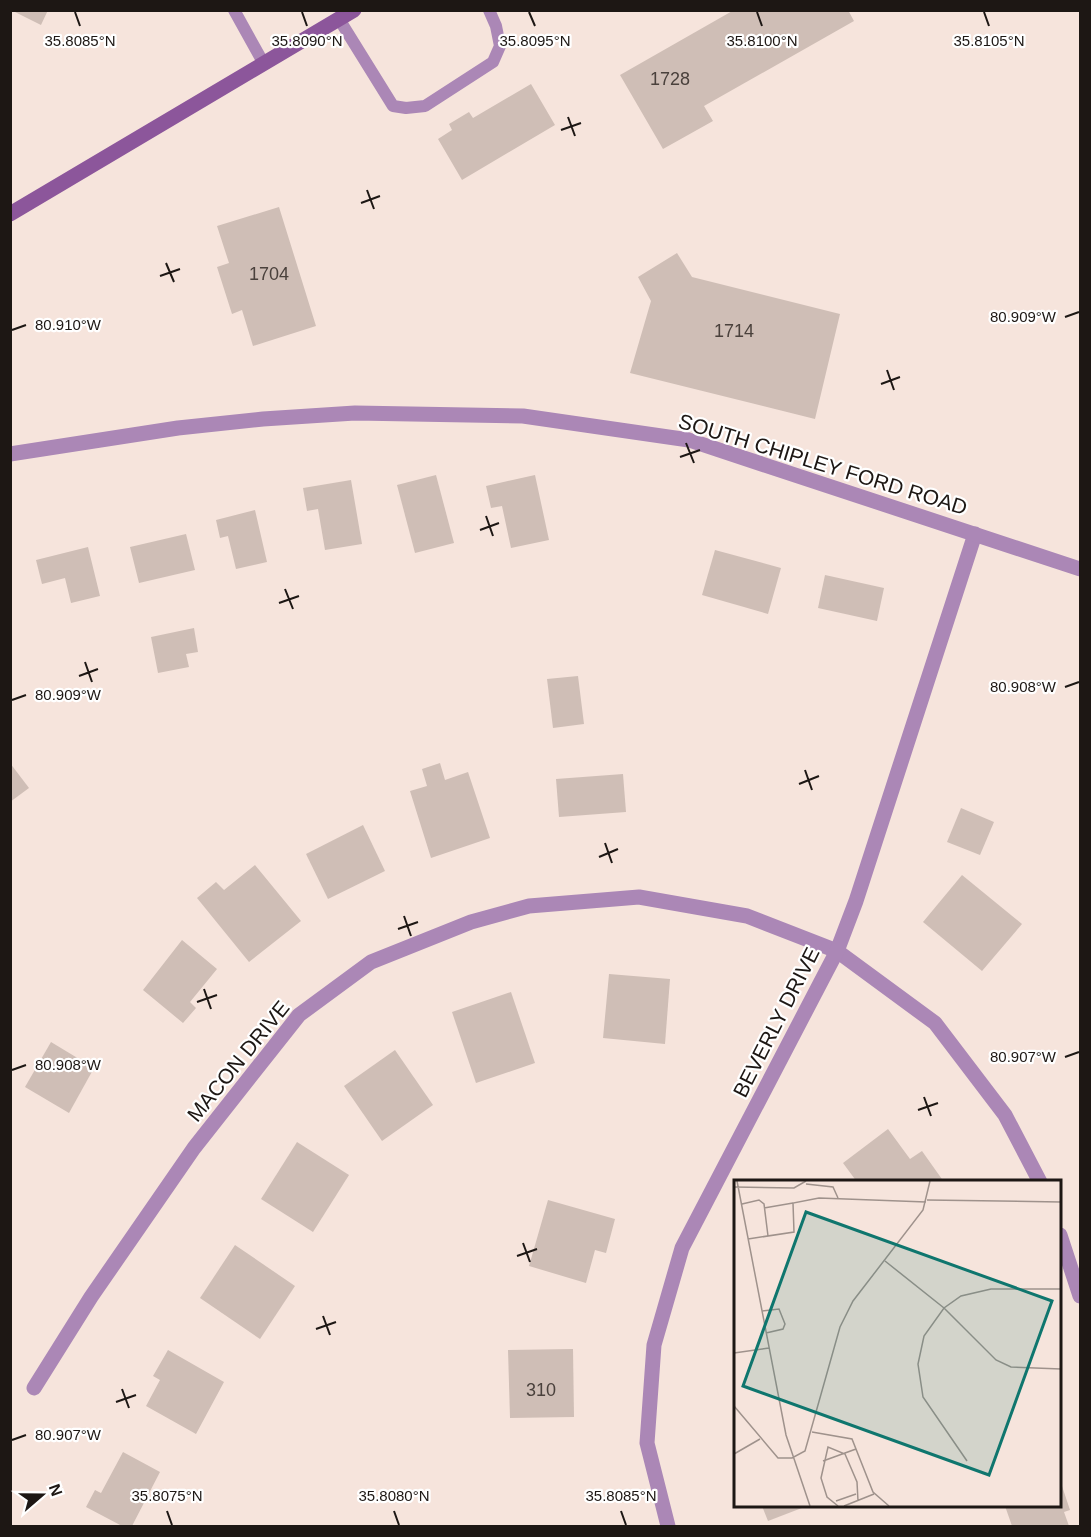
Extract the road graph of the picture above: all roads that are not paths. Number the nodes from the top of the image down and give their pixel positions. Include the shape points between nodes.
1 (234, 10) edge
2 (354, 10) edge
3 (489, 10) edge
4 (339, 19) junction
5 (264, 64) junction
6 (10, 214) edge
7 (10, 454) edge
8 (975, 534) junction
9 (1080, 569) edge
10 (837, 951) junction
11 (1039, 1180) edge
12 (1061, 1241) edge
13 (1080, 1296) edge
14 (34, 1388) dead end
15 (668, 1527) edge

1 - 5 lane
2 - 4 main road
3 - 4 lane via 500,46 493,62 425,106 406,108 393,106
4 - 5 main road
5 - 6 main road
7 - 8 street, SOUTH CHIPLEY FORD ROAD via 178,428 355,412 523,416 689,440
8 - 9 street, SOUTH CHIPLEY FORD ROAD
8 - 10 street, BEVERLY DRIVE
10 - 11 street, MACON DRIVE via 934,1023 1005,1115
10 - 14 street, MACON DRIVE via 747,916 639,897 529,906 471,922 371,962 299,1015 222,1112 91,1297
10 - 15 street, BEVERLY DRIVE via 682,1248 654,1345 647,1443
12 - 13 street

